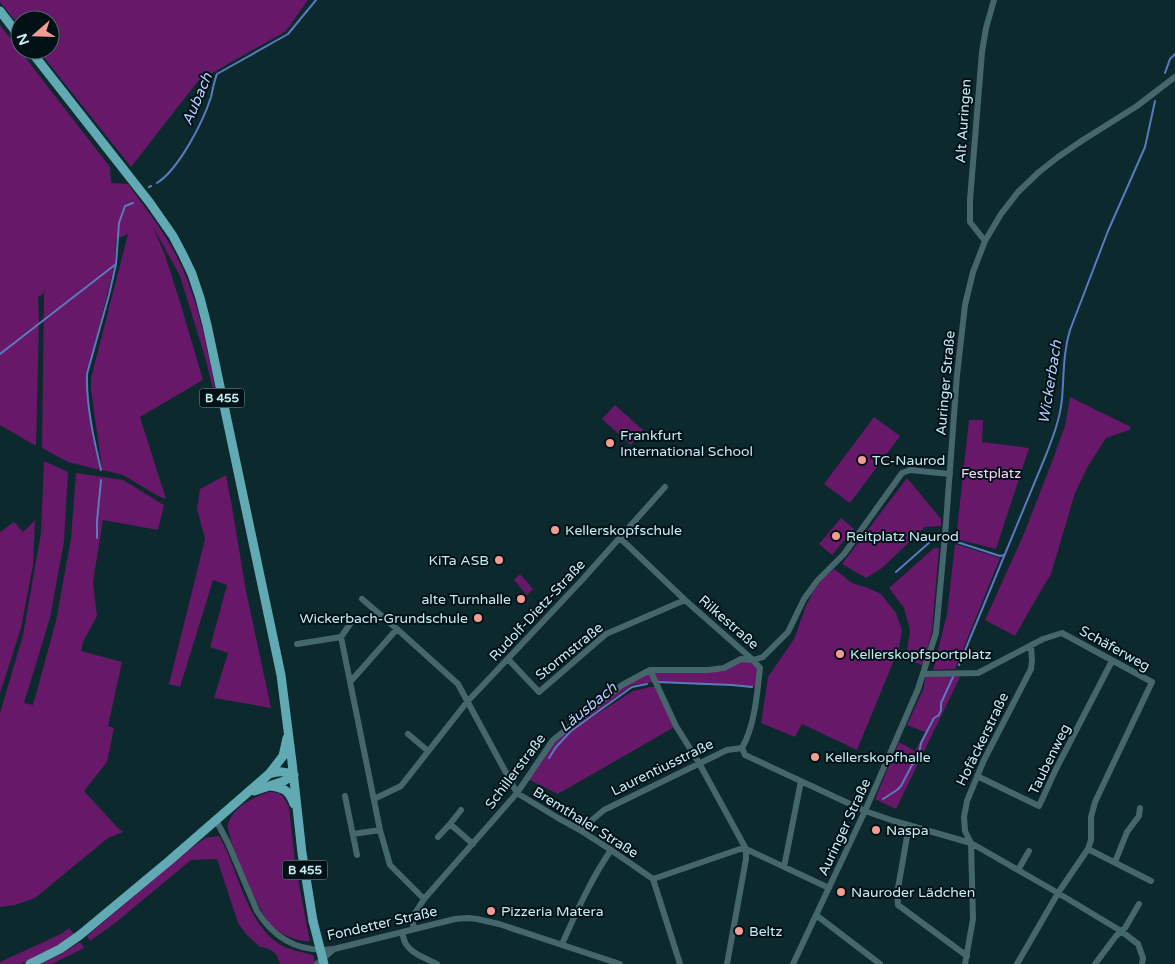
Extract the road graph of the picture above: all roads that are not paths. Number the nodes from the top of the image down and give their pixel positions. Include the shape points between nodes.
1 (994, 0) edge
2 (0, 11) edge
3 (10, 24) edge
4 (38, 60) edge
5 (1175, 76) edge
6 (985, 241) junction
7 (950, 474) junction
8 (665, 487) dead end
9 (620, 538) junction
10 (362, 600) dead end
11 (685, 600) junction
12 (350, 624) dead end
13 (397, 629) junction
14 (341, 637) junction
15 (297, 644) dead end
16 (1031, 646) junction
17 (508, 659) junction
18 (754, 660) junction
19 (1112, 661) junction
20 (650, 670) junction
21 (924, 674) junction
22 (351, 681) junction
23 (467, 702) junction
24 (288, 728) junction
25 (408, 734) dead end
26 (742, 748) junction
27 (428, 751) junction
28 (699, 763) junction
29 (269, 774) junction
30 (294, 775) junction
31 (977, 776) junction
32 (801, 781) junction
33 (267, 786) junction
34 (517, 793) junction
35 (244, 796) junction
36 (345, 796) dead end
37 (374, 800) junction
38 (1140, 808) dead end
39 (461, 810) dead end
40 (865, 811) junction
41 (298, 818) junction
42 (216, 820) junction
43 (450, 824) junction
44 (909, 825) junction
45 (380, 830) junction
46 (580, 830) junction
47 (353, 834) junction
48 (438, 837) dead end
49 (971, 843) junction
50 (473, 844) junction
51 (746, 849) junction
52 (1088, 849) junction
53 (611, 850) junction
54 (1029, 851) dead end
55 (357, 855) dead end
56 (1115, 862) junction
57 (784, 867) junction
58 (1018, 870) junction
59 (653, 879) junction
60 (1151, 881) dead end
61 (829, 888) junction
62 (1058, 893) junction
63 (424, 899) junction
64 (1139, 904) dead end
65 (816, 915) junction
66 (414, 929) junction
67 (1121, 931) junction
68 (402, 932) junction
69 (562, 944) junction
70 (334, 949) junction
71 (967, 956) junction
72 (30, 964) edge
73 (317, 964) edge
74 (324, 964) edge
75 (437, 964) edge
76 (620, 964) edge
77 (680, 964) edge
78 (727, 964) edge
79 (793, 964) edge
80 (880, 964) edge
81 (965, 964) edge
82 (1017, 964) edge
83 (1095, 964) edge
84 (1142, 964) edge

1 - 6 street, Alt Auringen via 982,52 970,200 970,222
2 - 3 main road
4 - 24 main road, B 455 via 163,220 192,274 207,325 275,642
5 - 6 street, Auringer Straße via 1039,172 1018,192
6 - 7 street, Auringer Straße via 964,305
7 - 18 street, Schillerstraße via 910,470 902,473 844,554 808,593 788,632 763,657
7 - 21 street, Auringer Straße via 936,633
8 - 9 street, Rudolf-Dietz-Straße
9 - 11 street, Rilkestraße
9 - 17 street, Rudolf-Dietz-Straße
10 - 13 street, Bremthaler Straße
11 - 17 street, Stormstraße via 606,634 538,692
11 - 18 street, Rilkestraße
12 - 14 street
13 - 22 street
13 - 23 street, Bremthaler Straße via 458,684
14 - 15 street
14 - 22 street
16 - 19 street, Schäferweg via 1062,633
16 - 21 street, Schäferweg via 978,673
16 - 31 street, Hofäckerstraße via 1031,669
17 - 23 street, Rudolf-Dietz-Straße
18 - 20 street, Schillerstraße via 741,659 724,668 708,670
18 - 26 street, Rilkestraße via 760,668 756,706
19 - 31 street, Taubenweg via 1039,806
19 - 52 street, Schäferweg via 1152,682 1094,802
20 - 28 street via 676,726
20 - 34 street, Schillerstraße via 622,685 552,740
21 - 40 street, Auringer Straße
22 - 37 street
23 - 27 street, Rudolf-Dietz-Straße
23 - 34 street, Bremthaler Straße
24 - 29 main road via 282,756
24 - 30 main road, B 455
25 - 27 street
26 - 28 street, Laurentiusstraße via 727,750
26 - 32 street via 745,756
27 - 37 street, Rudolf-Dietz-Straße via 401,786
28 - 46 street, Laurentiusstraße via 604,810
28 - 51 street
29 - 30 main road via 285,772
29 - 35 main road
30 - 33 main road
30 - 41 main road, B 455
31 - 49 street, Hofäckerstraße via 964,817 965,831
32 - 40 street
32 - 57 street
33 - 35 main road
33 - 41 main road via 287,791
34 - 46 street, Bremthaler Straße
34 - 50 street, Schillerstraße
35 - 42 main road
36 - 47 street
37 - 45 street
38 - 56 street
39 - 43 street
40 - 44 street
40 - 61 street, Auringer Straße
41 - 74 main road, B 455, bridge via 313,921
42 - 70 street, Fondetter Straße via 257,911 268,928 304,948
42 - 72 main road via 80,935
43 - 48 street
43 - 50 street
44 - 49 street
44 - 71 street via 898,905
45 - 47 street
45 - 63 street via 390,865
46 - 53 street, Bremthaler Straße
47 - 55 street
49 - 58 street
49 - 71 street, Hofäckerstraße via 973,919
50 - 63 street, Schillerstraße
51 - 57 street
51 - 59 street
51 - 78 street
52 - 56 street
52 - 62 street, Schäferweg
53 - 59 street, Bremthaler Straße
53 - 69 street via 597,870
54 - 58 street
56 - 60 street
57 - 61 street
58 - 62 street
59 - 77 street
61 - 65 street, Auringer Straße
62 - 67 street
62 - 82 street, Schäferweg
63 - 66 street, Schillerstraße via 412,918
64 - 67 street
65 - 79 street, Auringer Straße
65 - 80 street
66 - 68 street, Fondetter Straße
66 - 69 street, Fondetter Straße via 468,918
67 - 83 street
67 - 84 street via 1138,944
68 - 70 street, Fondetter Straße
68 - 75 street via 410,949
69 - 76 street, Fondetter Straße
70 - 73 street
71 - 81 street, Hofäckerstraße

